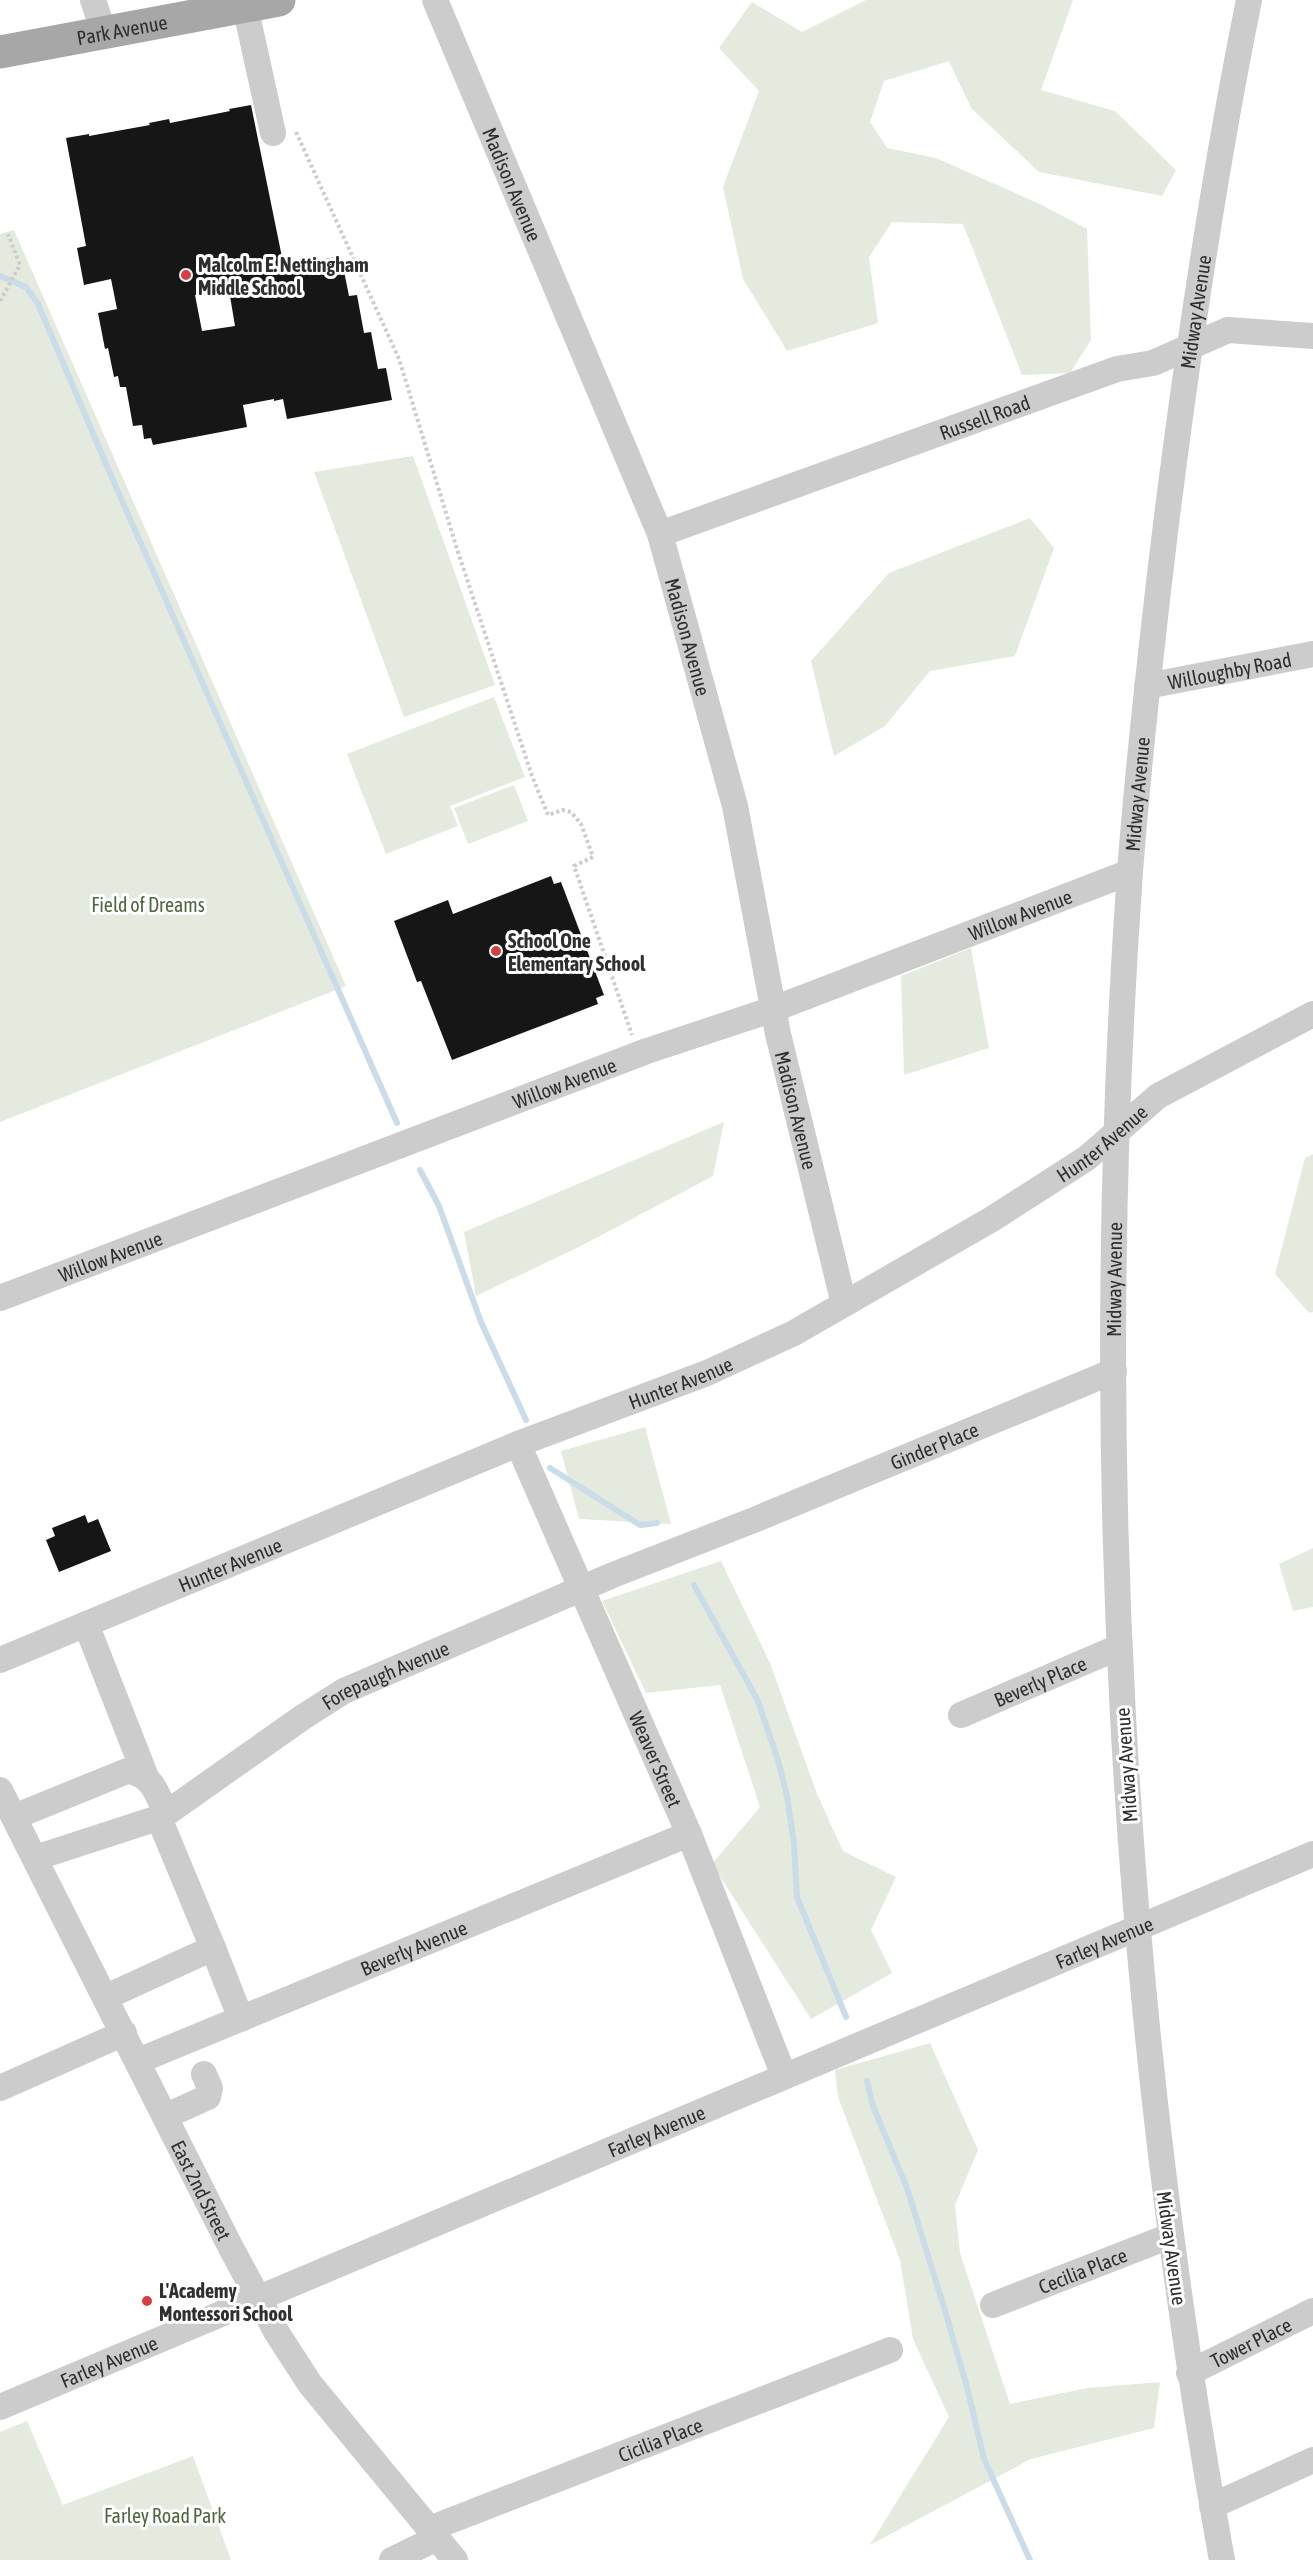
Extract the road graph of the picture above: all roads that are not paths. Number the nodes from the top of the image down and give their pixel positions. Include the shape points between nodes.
1 (93, 0) edge
2 (279, 0) edge
3 (435, 0) edge
4 (1249, 0) edge
5 (245, 6) junction
6 (104, 33) junction
7 (0, 52) edge
8 (284, 132) road end
9 (1313, 336) edge
10 (1189, 347) junction
11 (660, 534) junction
12 (1313, 654) edge
13 (1147, 686) junction
14 (1130, 872) junction
15 (774, 1009) junction
16 (1313, 1014) edge
17 (1117, 1132) junction
18 (0, 1298) edge
19 (844, 1304) junction
20 (1114, 1371) junction
21 (518, 1444) junction
22 (754, 1520) joint
23 (582, 1589) junction
24 (86, 1624) junction
25 (1119, 1647) junction
26 (0, 1660) edge
27 (961, 1715) dead end
28 (146, 1777) junction
29 (0, 1790) edge
30 (163, 1816) junction
31 (14, 1817) junction
32 (689, 1834) junction
33 (1313, 1854) edge
34 (35, 1858) junction
35 (1138, 1928) junction
36 (213, 1948) junction
37 (106, 1997) junction
38 (241, 2019) junction
39 (124, 2033) junction
40 (138, 2061) junction
41 (204, 2074) dead end
42 (784, 2076) junction
43 (0, 2088) edge
44 (166, 2116) junction
45 (1170, 2236) junction
46 (258, 2299) junction
47 (993, 2305) dead end
48 (1313, 2311) edge
49 (890, 2350) dead end
50 (1189, 2373) junction
51 (0, 2407) edge
52 (1313, 2460) edge
53 (1212, 2506) junction
54 (433, 2534) junction
55 (392, 2560) edge
56 (455, 2560) edge
57 (1222, 2560) edge

1 - 6 street
2 - 5 main road, Park Avenue
3 - 11 street, Madison Avenue
4 - 10 street, Midway Avenue
5 - 6 main road, Park Avenue
5 - 8 street
6 - 7 main road, Park Avenue
9 - 10 street, Russell Road via 1228,330
10 - 11 street, Russell Road via 1153,363 1117,369
10 - 13 street, Midway Avenue
11 - 15 street, Madison Avenue via 735,806
12 - 13 street, Willoughby Road
13 - 14 street, Midway Avenue
14 - 15 street, Willow Avenue
14 - 17 street, Midway Avenue
15 - 18 street, Willow Avenue via 647,1051
15 - 19 street, Madison Avenue
16 - 17 street, Hunter Avenue via 1158,1096
17 - 19 street, Hunter Avenue via 1087,1158 992,1219
17 - 20 street, Midway Avenue
19 - 21 street, Hunter Avenue via 794,1333 707,1373
20 - 22 street, Ginder Place
20 - 25 street, Midway Avenue
21 - 23 street, Weaver Street
21 - 24 street, Hunter Avenue
22 - 23 street, Forepaugh Avenue
23 - 30 street, Forepaugh Avenue via 344,1691
23 - 32 street, Weaver Street
24 - 26 street, Hunter Avenue
24 - 28 street
25 - 27 street, Beverly Place
25 - 35 street, Midway Avenue
28 - 30 street via 155,1788
28 - 31 street via 127,1771
29 - 31 street, East 2nd Street
30 - 34 street, Forepaugh Avenue
30 - 36 street
31 - 34 street, East 2nd Street
32 - 38 street, Beverly Avenue
32 - 42 street, Weaver Street
33 - 35 street, Farley Avenue
34 - 37 street, East 2nd Street
35 - 42 street, Farley Avenue
35 - 45 street, Midway Avenue
36 - 37 street
36 - 38 street
37 - 39 street, East 2nd Street
38 - 40 street, Beverly Avenue
39 - 40 street, East 2nd Street
39 - 43 street
40 - 44 street, East 2nd Street
41 - 44 street via 210,2088 208,2097
42 - 46 street, Farley Avenue
44 - 46 street, East 2nd Street
45 - 47 street, Cecilia Place
45 - 50 street, Midway Avenue
46 - 51 street, Farley Avenue
46 - 54 street, East 2nd Street via 310,2384
48 - 50 street, Tower Place
49 - 54 street, Cicilia Place
50 - 53 street, Midway Avenue
52 - 53 street
53 - 57 street, Midway Avenue
54 - 55 street, Cicilia Place
54 - 56 street, East 2nd Street

